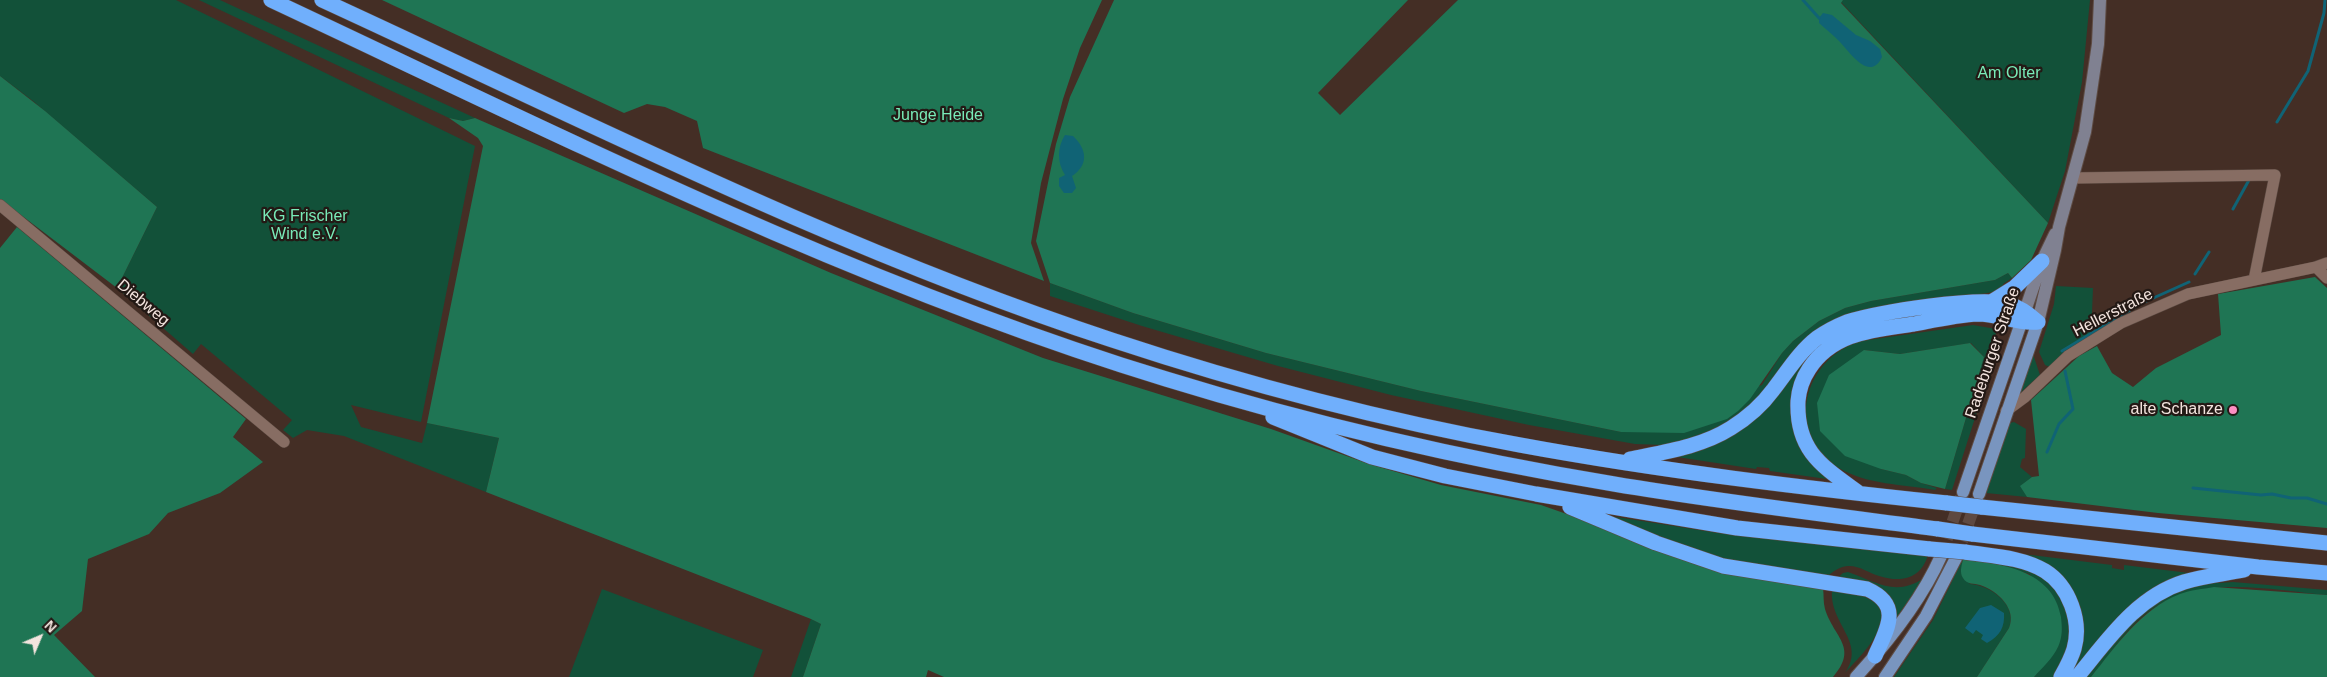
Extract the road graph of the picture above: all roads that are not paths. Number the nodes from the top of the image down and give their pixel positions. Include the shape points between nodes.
1 (271, 0) edge
2 (322, 0) edge
3 (2100, 0) edge
4 (2074, 178) junction
5 (0, 206) edge
6 (2059, 227) junction
7 (2042, 261) junction
8 (2322, 265) edge
9 (2327, 278) edge
10 (2254, 280) junction
11 (1991, 302) junction
12 (2022, 317) junction
13 (2038, 322) junction
14 (1254, 405) junction
15 (2006, 411) junction
16 (284, 442) dead end
17 (1621, 461) junction
18 (1963, 492) tunnel mouth
19 (1536, 494) junction
20 (1861, 494) junction
21 (1980, 501) junction
22 (2327, 543) edge
23 (1936, 552) junction
24 (1960, 555) junction
25 (2258, 567) junction
26 (2327, 573) edge
27 (1875, 656) junction
28 (1856, 677) edge
29 (1885, 677) edge
30 (2061, 677) edge
31 (2077, 677) edge

1 - 14 highway via 591,151 832,258 998,323
2 - 17 highway via 750,200 897,262 1039,315 1175,360 1333,404 1520,445
3 - 4 main road, Radeburger Straße via 2090,105
4 - 6 main road, Radeburger Straße
4 - 10 street via 2274,175
5 - 16 street, Diebweg via 261,430
6 - 7 main road, Radeburger Straße
6 - 13 main road, Radeburger Straße
7 - 11 highway via 2015,286
7 - 12 main road, Radeburger Straße
8 - 9 street
8 - 10 street, Hellerstraße
10 - 15 street, Hellerstraße via 2188,294 2120,323 2076,350
11 - 12 highway via 2010,305
11 - 17 highway via 1871,316 1830,329 1805,350 1752,413 1730,429 1683,447
12 - 13 highway
12 - 18 main road, Radeburger Straße
12 - 20 highway via 1980,314 1873,330 1837,342 1815,360 1798,393 1798,421 1806,444 1823,466
13 - 15 main road, Radeburger Straße
14 - 19 highway via 1278,421 1390,462
14 - 25 highway, bridge via 1513,466 1704,498 1972,534
15 - 21 main road, Radeburger Straße
17 - 20 highway
19 - 23 highway via 1738,528
19 - 27 highway via 1723,566 1875,592 1887,603 1890,619
20 - 21 highway, bridge via 1947,503
21 - 22 highway
23 - 24 highway, bridge
23 - 27 main road via 1927,586
24 - 29 main road via 1926,616
24 - 30 highway via 2018,560 2044,570 2063,589 2075,613 2076,630 2075,648
25 - 26 highway
25 - 31 highway via 2185,582 2157,594 2134,612
27 - 28 main road

